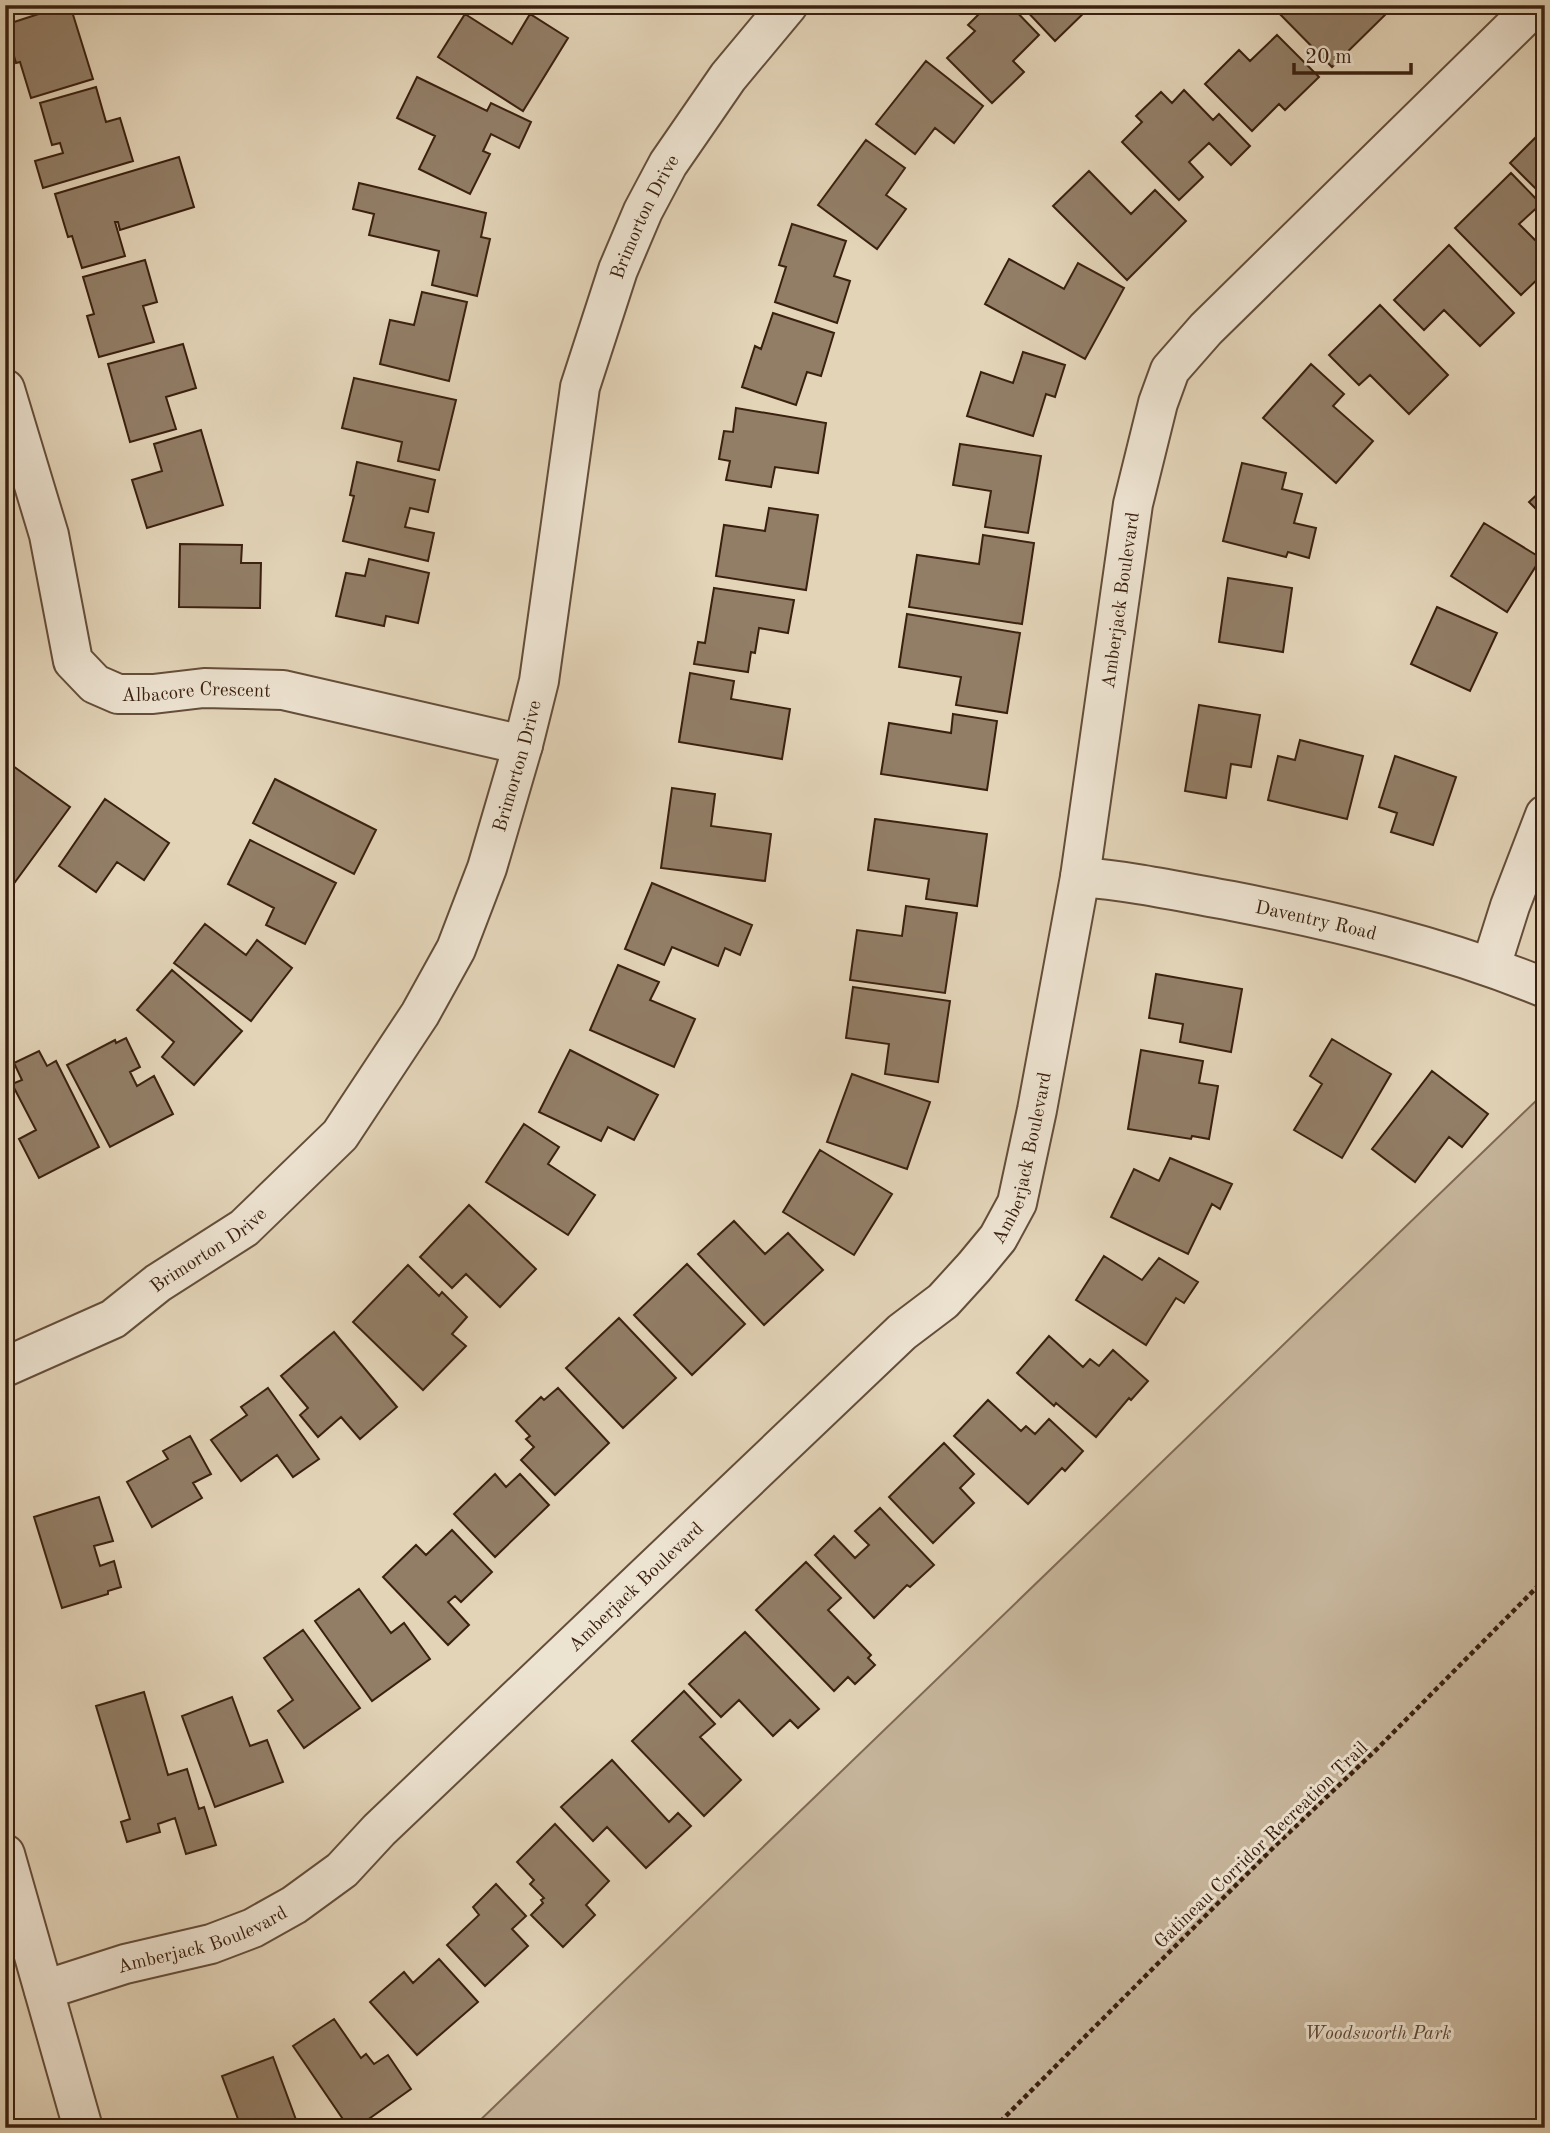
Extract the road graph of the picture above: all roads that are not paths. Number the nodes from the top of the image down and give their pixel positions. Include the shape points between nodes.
1 (788, 5) edge
2 (1536, 5) edge
3 (5, 389) edge
4 (523, 745) junction
5 (1545, 815) edge
6 (1080, 877) junction
7 (1491, 967) junction
8 (1545, 988) edge
9 (5, 1367) edge
10 (5, 1854) edge
11 (44, 1990) junction
12 (83, 2128) edge

1 - 4 street, Brimorton Drive via 728,77 668,164 618,270 580,387 539,681
2 - 6 street, Amberjack Boulevard via 1206,329 1170,370 1133,504
3 - 4 street, Albacore Crescent via 49,535 73,661 95,684 117,694 204,688 283,690
4 - 9 street, Brimorton Drive via 487,868 456,949 340,1135 244,1228 158,1283 113,1319
5 - 7 street
6 - 7 street, Daventry Road via 1131,882 1323,919
6 - 11 street, Amberjack Boulevard via 1017,1203 998,1238 950,1292 379,1829 342,1870 294,1905 242,1932
7 - 8 street, Daventry Road
10 - 11 street
11 - 12 street

